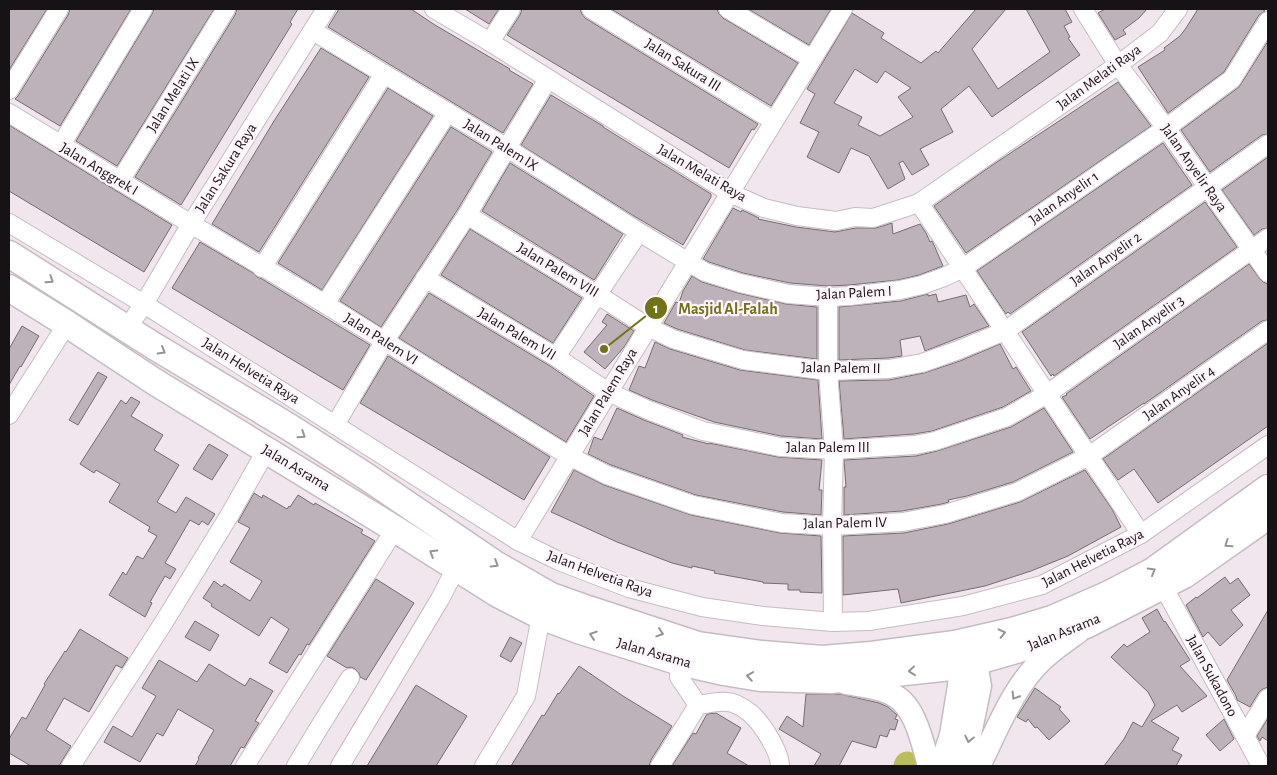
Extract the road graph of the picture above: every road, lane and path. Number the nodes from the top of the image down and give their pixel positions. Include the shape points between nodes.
1 (59, 9) edge
2 (143, 9) edge
3 (226, 9) edge
4 (326, 9) edge
5 (434, 9) edge
6 (511, 9) edge
7 (591, 9) edge
8 (728, 9) edge
9 (844, 9) edge
10 (1083, 9) edge
11 (1178, 9) edge
12 (1268, 21) edge
13 (313, 31) junction
14 (490, 42) junction
15 (812, 60) junction
16 (1118, 65) junction
17 (384, 74) junction
18 (548, 79) junction
19 (9, 90) edge
20 (448, 112) junction
21 (9, 113) edge
22 (774, 121) junction
23 (1166, 128) junction
24 (1268, 144) edge
25 (61, 145) junction
26 (506, 148) junction
27 (120, 181) junction
28 (1208, 188) junction
29 (730, 192) junction
30 (919, 203) junction
31 (467, 215) junction
32 (9, 224) edge
33 (190, 224) junction
34 (639, 232) junction
35 (1268, 238) edge
36 (1251, 249) junction
37 (9, 254) edge
38 (688, 262) junction
39 (262, 268) junction
40 (963, 268) junction
41 (1268, 274) edge
42 (425, 278) junction
43 (9, 288) edge
44 (598, 294) junction
45 (828, 297) junction
46 (144, 304) junction
47 (324, 304) junction
48 (116, 322) junction
49 (648, 327) junction
50 (76, 329) junction
51 (1268, 330) edge
52 (1005, 331) junction
53 (384, 342) junction
54 (556, 357) junction
55 (828, 371) junction
56 (608, 392) junction
57 (1047, 394) junction
58 (9, 415) edge
59 (335, 425) junction
60 (1268, 446) edge
61 (834, 450) junction
62 (266, 451) junction
63 (569, 456) junction
64 (1089, 456) junction
65 (1268, 489) edge
66 (1268, 516) edge
67 (832, 526) junction
68 (395, 529) junction
69 (1141, 534) junction
70 (518, 541) junction
71 (456, 568) junction
72 (1163, 586) junction
73 (541, 616) junction
74 (833, 622) junction
75 (1086, 625) junction
76 (966, 653) junction
77 (680, 662) junction
78 (350, 678) dead end
79 (831, 680) junction
80 (1268, 698) edge
81 (698, 705) junction
82 (1245, 736) junction
83 (71, 766) edge
84 (245, 766) edge
85 (296, 766) edge
86 (340, 766) edge
87 (484, 766) edge
88 (660, 766) edge
89 (780, 766) edge
90 (928, 766) edge
91 (941, 766) edge
92 (962, 766) edge
93 (979, 766) edge
94 (1261, 766) edge

1 - 19 street
2 - 25 street
3 - 27 street, Jalan Melati IX
4 - 13 street, Jalan Sakura Raya
5 - 14 street, Jalan Melati Raya
6 - 14 street
7 - 22 street, Jalan Sakura III
8 - 15 street
9 - 15 street, Jalan Palem Raya
10 - 16 street, Jalan Anyelir Raya
11 - 16 street, Jalan Melati Raya via 1160,32
12 - 23 street, Jalan Anyelir 1 via 1232,79
13 - 17 street, Jalan Palem IX
13 - 33 street, Jalan Sakura Raya
14 - 18 street, Jalan Melati Raya
15 - 22 street, Jalan Palem Raya
16 - 23 street, Jalan Anyelir Raya
16 - 30 street, Jalan Melati Raya
17 - 20 street, Jalan Palem IX
17 - 39 street
18 - 26 street
18 - 29 street, Jalan Melati Raya
20 - 26 street, Jalan Palem IX
20 - 47 street
21 - 25 street, Jalan Anggrek I
22 - 29 street, Jalan Palem Raya
23 - 28 street, Jalan Anyelir Raya
23 - 40 street, Jalan Anyelir 1
24 - 28 street, Jalan Anyelir 2
25 - 27 street, Jalan Anggrek I
26 - 31 street
26 - 34 street, Jalan Palem IX
27 - 33 street, Jalan Anggrek I
28 - 36 street, Jalan Anyelir Raya
28 - 52 street, Jalan Anyelir 2
29 - 30 street, Jalan Melati Raya via 764,208 836,221 873,218
29 - 38 street, Jalan Palem Raya
30 - 40 street
31 - 42 street
31 - 44 street, Jalan Palem VIII
32 - 46 street, Jalan Helvetia Raya
33 - 39 street, Jalan Palem VI
33 - 46 street, Jalan Sakura Raya
34 - 38 street, Jalan Palem IX
34 - 44 street
35 - 36 street, Jalan Anyelir 3
36 - 41 street, Jalan Anyelir Raya
36 - 57 street, Jalan Anyelir 3
37 -> 48 highway, Jalan Asrama
38 - 45 street, Jalan Palem I via 706,272 740,283 788,294
38 - 49 street, Jalan Palem Raya
39 - 47 street, Jalan Palem VI
40 - 45 street, Jalan Palem I via 900,290
40 - 52 street
42 - 53 street
42 - 54 street, Jalan Palem VII
43 - 50 highway, Jalan Asrama
44 - 49 street, Jalan Palem VIII
44 - 54 street
45 - 55 street
46 - 48 street, Jalan Sakura Raya
46 - 59 street, Jalan Helvetia Raya
47 - 53 street, Jalan Palem VI
48 -> 76 highway, Jalan Asrama via 289,427 495,564 551,596 698,645 762,654 822,659
49 - 55 street, Jalan Palem II via 673,339 743,360
49 - 56 street, Jalan Palem Raya
50 - 58 street
50 - 62 highway, Jalan Asrama
51 - 64 street, Jalan Anyelir 4
52 - 55 street, Jalan Palem II via 922,363 889,369
52 - 57 street
53 - 59 street
53 - 63 street, Jalan Palem VI
54 - 56 street, Jalan Palem VII
55 - 61 street
56 - 61 street, Jalan Palem III via 703,431 780,447
56 - 63 street, Jalan Palem Raya
57 - 61 street, Jalan Palem III via 1007,417 935,441
57 - 64 street
59 - 70 street, Jalan Helvetia Raya
60 - 69 street, Jalan Helvetia Raya
61 - 67 street
62 - 68 highway, Jalan Asrama
62 - 83 street via 164,622
63 - 67 street, Jalan Palem IV via 607,475 692,505 782,523
63 - 70 street, Jalan Palem Raya
64 - 67 street, Jalan Palem IV via 1017,492 945,514 903,522
64 - 69 street
76 -> 65 highway, Jalan Asrama via 1012,630 1052,619 1154,571
66 -> 72 highway, Jalan Asrama
67 - 74 street
71 -> 68 highway, Jalan Asrama
68 - 84 street
69 - 74 street, Jalan Helvetia Raya via 1042,585 963,606 869,621
70 - 74 street, Jalan Helvetia Raya via 629,588 702,607
71 - 73 highway, Jalan Asrama
71 - 86 street
72 - 75 highway, Jalan Asrama
72 - 82 street, Jalan Sukadono
77 -> 73 highway, Jalan Asrama
73 - 87 street via 526,696
75 - 76 highway, Jalan Asrama via 1016,650
75 -> 93 main road via 1044,658 1026,679
76 -> 79 highway, Jalan Asrama
76 - 91 main road via 951,735
76 -> 92 main road via 980,686
79 -> 77 highway, Jalan Asrama via 760,678
77 - 81 street via 679,677
78 - 85 street
79 - 90 main road via 896,696 919,728
80 - 82 street
81 - 88 street
81 - 89 street via 726,702 743,708 764,728
82 - 94 street, Jalan Sukadono

